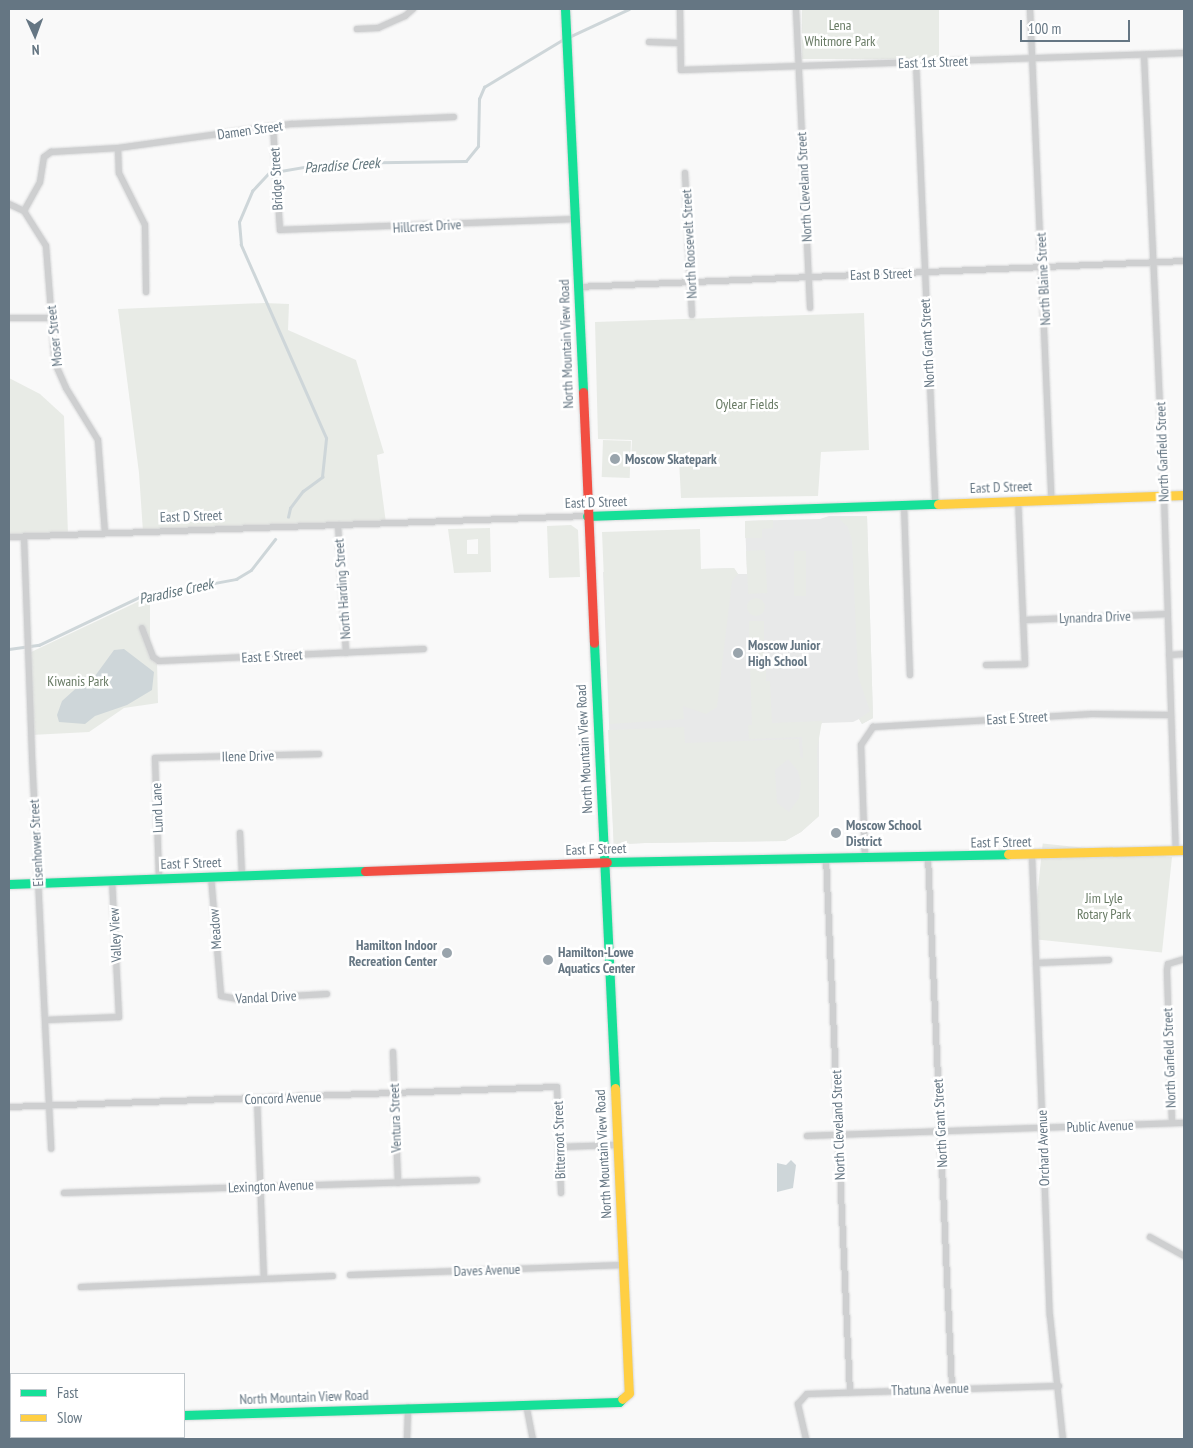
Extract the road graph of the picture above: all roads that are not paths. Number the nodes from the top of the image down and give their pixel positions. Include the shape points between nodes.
1 (413, 9) edge
2 (565, 9) edge
3 (680, 9) edge
4 (796, 9) edge
5 (1030, 9) edge
6 (357, 30) dead end
7 (649, 42) dead end
8 (679, 43) junction
9 (1184, 53) edge
10 (1144, 55) junction
11 (1032, 58) junction
12 (916, 62) junction
13 (798, 66) junction
14 (454, 117) dead end
15 (273, 127) junction
16 (118, 148) junction
17 (685, 173) dead end
18 (9, 204) edge
19 (24, 211) junction
20 (574, 219) junction
21 (280, 230) joint
22 (1184, 261) edge
23 (1153, 262) junction
24 (1043, 267) junction
25 (924, 273) junction
26 (808, 277) junction
27 (690, 282) junction
28 (577, 286) junction
29 (146, 292) dead end
30 (810, 308) dead end
31 (692, 315) dead end
32 (9, 318) edge
33 (51, 318) junction
34 (1164, 496) junction
35 (1184, 496) edge
36 (1051, 499) junction
37 (1018, 500) junction
38 (935, 504) junction
39 (904, 505) junction
40 (587, 516) junction
41 (338, 525) junction
42 (105, 533) junction
43 (9, 537) edge
44 (24, 537) junction
45 (1168, 614) junction
46 (1023, 620) junction
47 (142, 628) dead end
48 (424, 649) dead end
49 (346, 653) junction
50 (1184, 654) edge
51 (1169, 655) junction
52 (986, 665) dead end
53 (910, 675) dead end
54 (1171, 715) junction
55 (319, 754) dead end
56 (176, 758) joint
57 (240, 833) dead end
58 (1180, 850) edge
59 (1032, 855) junction
60 (928, 857) junction
61 (826, 858) junction
62 (865, 858) junction
63 (603, 862) junction
64 (242, 875) junction
65 (212, 876) junction
66 (159, 878) junction
67 (112, 880) junction
68 (38, 883) junction
69 (9, 884) edge
70 (1184, 959) edge
71 (1109, 960) dead end
72 (1036, 963) junction
73 (218, 982) joint
74 (327, 994) dead end
75 (45, 1020) junction
76 (393, 1052) dead end
77 (558, 1088) joint
78 (394, 1094) junction
79 (257, 1098) junction
80 (50, 1106) junction
81 (9, 1107) edge
82 (1172, 1123) junction
83 (1184, 1123) edge
84 (1042, 1128) junction
85 (940, 1132) junction
86 (807, 1136) dead end
87 (838, 1136) junction
88 (616, 1145) junction
89 (560, 1147) junction
90 (52, 1149) dead end
91 (477, 1180) dead end
92 (398, 1183) junction
93 (262, 1186) junction
94 (64, 1192) dead end
95 (561, 1193) dead end
96 (1150, 1238) dead end
97 (1184, 1256) edge
98 (624, 1264) junction
99 (350, 1275) dead end
100 (333, 1276) dead end
101 (264, 1278) junction
102 (81, 1287) dead end
103 (1060, 1386) junction
104 (952, 1388) junction
105 (850, 1392) junction
106 (526, 1404) junction
107 (408, 1407) junction
108 (185, 1415) edge
109 (408, 1439) edge
110 (533, 1439) edge
111 (806, 1439) edge
112 (1063, 1439) edge

1 - 6 street via 378,28
2 - 20 street, North Mountain View Road
3 - 8 street
4 - 13 street, North Cleveland Street
5 - 11 street, North Blaine Street
7 - 8 street
8 - 13 street, East 1st Street via 681,70
9 - 10 street, East 1st Street
10 - 11 street, East 1st Street
10 - 23 street, North Garfield Street
11 - 12 street, East 1st Street
11 - 24 street, North Blaine Street
12 - 13 street, East 1st Street
12 - 25 street, North Grant Street
13 - 26 street, North Cleveland Street
14 - 15 street, Damen Street
15 - 16 street, Damen Street
15 - 21 street, Bridge Street
16 - 19 street, Damen Street via 46,154 36,191
16 - 29 street via 119,174 145,225
17 - 27 street, North Roosevelt Street
18 - 19 street
19 - 33 street, Moser Street via 46,246
20 - 21 street, Hillcrest Drive
20 - 28 street, North Mountain View Road
22 - 23 street, East B Street
23 - 24 street, East B Street
23 - 34 street, North Garfield Street
24 - 25 street, East B Street
24 - 36 street, North Blaine Street
25 - 26 street, East B Street
25 - 38 street, North Grant Street
26 - 27 street, East B Street
26 - 30 street, North Cleveland Street
27 - 28 street, East B Street
27 - 31 street, North Roosevelt Street
28 - 40 street, North Mountain View Road
32 - 33 street
33 - 42 street, Moser Street via 59,375 98,440
34 - 35 street, East D Street
34 - 36 street, East D Street
34 - 45 street, North Garfield Street
36 - 37 street, East D Street
37 - 38 street, East D Street
37 - 46 street
38 - 39 street, East D Street
39 - 40 street, East D Street
39 - 53 street
40 - 41 street, East D Street
40 - 63 street, North Mountain View Road
41 - 42 street, East D Street
41 - 49 street, North Harding Street
42 - 44 street, East D Street
43 - 44 street, East D Street
44 - 68 street, Eisenhower Street
45 - 46 street, Lynandra Drive
45 - 51 street, North Garfield Street
46 - 52 street via 1025,664
47 - 49 street, East E Street via 153,657 159,661
48 - 49 street, East E Street
50 - 51 street
51 - 54 street, North Garfield Street
54 - 58 street, North Garfield Street
54 - 62 street, East E Street via 1092,714 883,724 866,733 861,744
55 - 56 street, Ilene Drive
56 - 66 street, Lund Lane via 155,758
57 - 64 street
58 - 59 street, East F Street
59 - 60 street, East F Street
59 - 72 street, Orchard Avenue
60 - 62 street, East F Street
60 - 85 street, North Grant Street
61 - 62 street, East F Street
61 - 63 street, East F Street
61 - 87 street, North Cleveland Street
63 - 64 street, East F Street
63 - 88 street, North Mountain View Road
64 - 65 street, East F Street
65 - 66 street, East F Street
65 - 73 street, Meadow
66 - 67 street, East F Street
67 - 68 street, East F Street
67 - 75 street, Valley View via 119,1017
68 - 69 street, East F Street
68 - 75 street, Eisenhower Street
70 - 82 street, North Garfield Street via 1168,964
71 - 72 street
72 - 84 street, Orchard Avenue
73 - 74 street, Vandal Drive via 219,992 225,998
75 - 80 street, Eisenhower Street
76 - 78 street, Ventura Street
77 - 78 street, Concord Avenue
77 - 89 street, Bitterroot Street
78 - 79 street, Concord Avenue
78 - 92 street, Ventura Street
79 - 80 street, Concord Avenue
79 - 93 street
80 - 81 street, Concord Avenue
80 - 90 street, Eisenhower Street
82 - 83 street, Public Avenue
82 - 84 street, Public Avenue
84 - 85 street, Public Avenue
84 - 103 street, Orchard Avenue via 1050,1316
85 - 87 street, Public Avenue
85 - 104 street, North Grant Street
86 - 87 street, Public Avenue
87 - 105 street, North Cleveland Street
88 - 89 street
88 - 98 street, North Mountain View Road
89 - 95 street, Bitterroot Street
91 - 92 street, Lexington Avenue
92 - 93 street, Lexington Avenue
93 - 94 street, Lexington Avenue
93 - 101 street
96 - 97 street
98 - 99 street, Daves Avenue
98 - 106 street, North Mountain View Road via 629,1393 619,1402
100 - 101 street
101 - 102 street
103 - 104 street, Thatuna Avenue
103 - 112 street, Orchard Avenue
104 - 105 street, Thatuna Avenue
105 - 111 street, Thatuna Avenue via 807,1394 801,1398 799,1411
106 - 107 street, North Mountain View Road
106 - 110 street
107 - 108 street, North Mountain View Road
107 - 109 street

